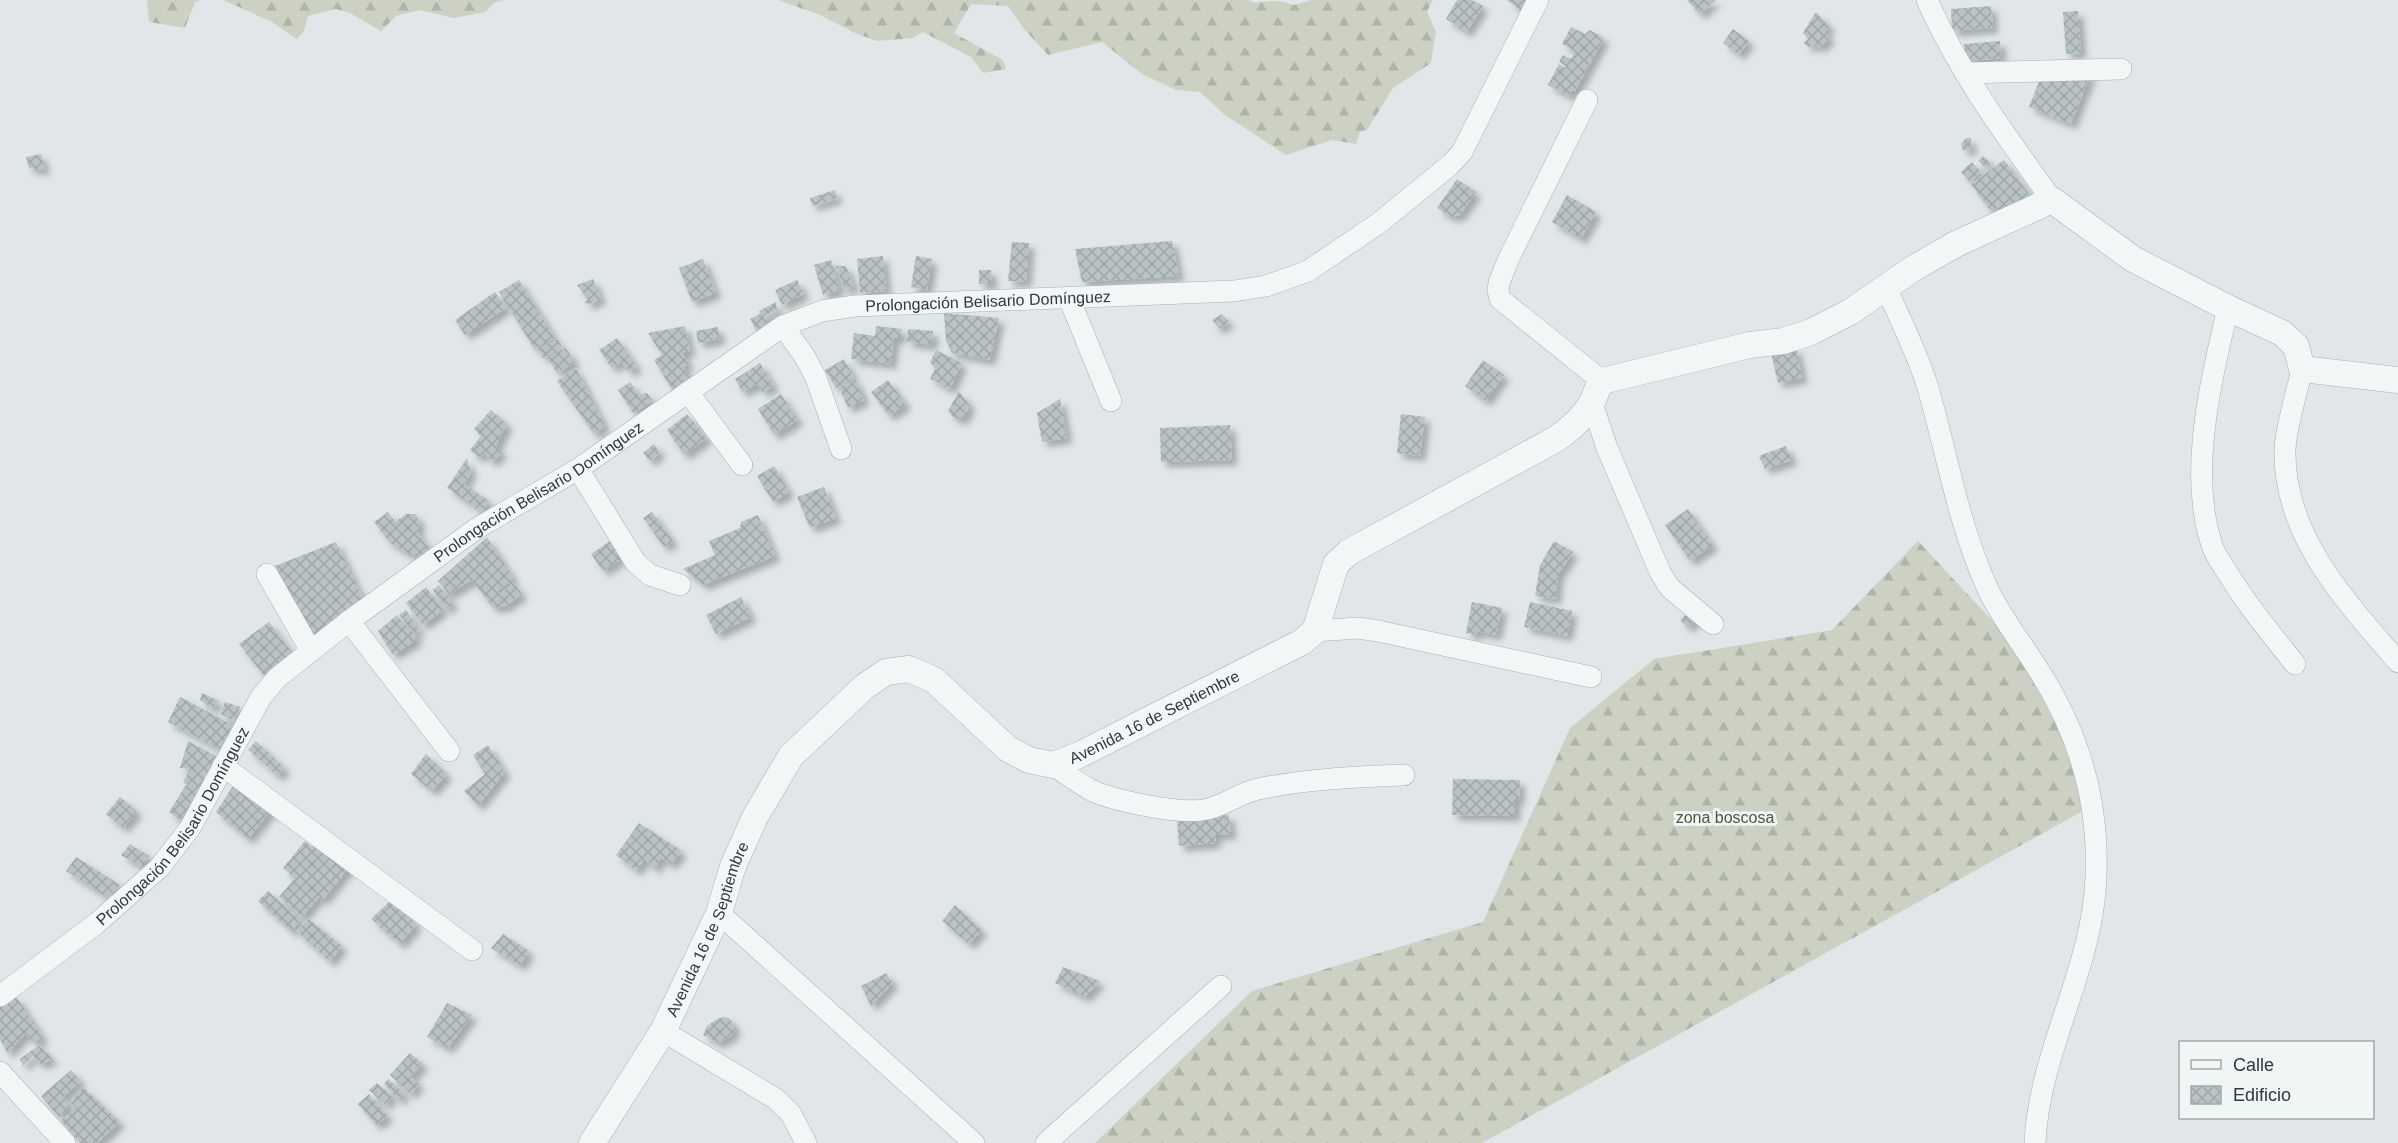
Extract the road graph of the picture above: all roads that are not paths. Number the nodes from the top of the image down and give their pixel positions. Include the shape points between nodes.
1 (1538, 0) edge
2 (1927, 0) edge
3 (2121, 69) dead end
4 (1965, 73) junction
5 (1587, 100) dead end
6 (2052, 200) junction
7 (1886, 287) junction
8 (1069, 298) junction
9 (2228, 308) junction
10 (783, 326) junction
11 (2302, 369) junction
12 (2398, 381) edge
13 (688, 392) junction
14 (1597, 392) junction
15 (1111, 401) dead end
16 (841, 449) dead end
17 (742, 465) dead end
18 (578, 469) junction
19 (267, 574) dead end
20 (680, 585) dead end
21 (349, 621) junction
22 (1713, 624) dead end
23 (1315, 631) junction
24 (311, 651) junction
25 (2398, 662) edge
26 (2295, 664) dead end
27 (1591, 677) dead end
28 (449, 751) dead end
29 (1053, 765) junction
30 (223, 766) junction
31 (1404, 775) dead end
32 (719, 913) junction
33 (472, 950) dead end
34 (1221, 986) dead end
35 (0, 996) edge
36 (663, 1031) junction
37 (0, 1072) edge
38 (65, 1143) edge
39 (592, 1143) edge
40 (806, 1143) edge
41 (974, 1143) edge
42 (1046, 1143) edge
43 (2035, 1143) edge

1 - 8 street, Prolongación Belisario Domínguez via 1462,152 1379,223 1308,271 1266,286 1234,291
2 - 4 street
3 - 4 street
4 - 6 street
5 - 14 street via 1508,260 1498,290 1500,299
6 - 7 street via 1956,244
6 - 9 street via 2133,260
7 - 14 street via 1811,332 1750,345
7 - 43 street via 1927,386 1964,527 1986,586 2061,708 2089,784 2095,827 2093,910 2086,949 2054,1043
8 - 10 street, Prolongación Belisario Domínguez via 855,306 822,311
8 - 15 street
9 - 11 street via 2290,339
9 - 26 street via 2203,435 2208,527 2214,550 2240,593
10 - 13 street, Prolongación Belisario Domínguez
10 - 16 street via 816,378
11 - 12 street
11 - 25 street via 2285,449 2292,506 2335,588
13 - 17 street
13 - 18 street, Prolongación Belisario Domínguez
14 - 22 street via 1607,447 1660,572 1670,588
14 - 23 street via 1579,420 1556,439 1349,552 1336,564
18 - 20 street via 636,563 650,575
18 - 21 street, Prolongación Belisario Domínguez via 476,529
19 - 24 street
21 - 24 street, Prolongación Belisario Domínguez
21 - 28 street
23 - 27 street via 1378,631
23 - 29 street, Avenida 16 de Septiembre via 1302,642
24 - 30 street, Prolongación Belisario Domínguez via 277,678 261,698
29 - 31 street via 1092,790 1115,799 1184,811 1203,810 1276,786
29 - 32 street, Avenida 16 de Septiembre via 1029,760 1008,749 933,680 909,669 885,672 791,756 755,817 733,866
30 - 33 street
30 - 35 street, Prolongación Belisario Domínguez via 190,828 159,868 97,923
32 - 36 street, Avenida 16 de Septiembre
32 - 41 street
34 - 42 street
36 - 39 street, Avenida 16 de Septiembre
36 - 40 street via 776,1099 791,1114
37 - 38 street

